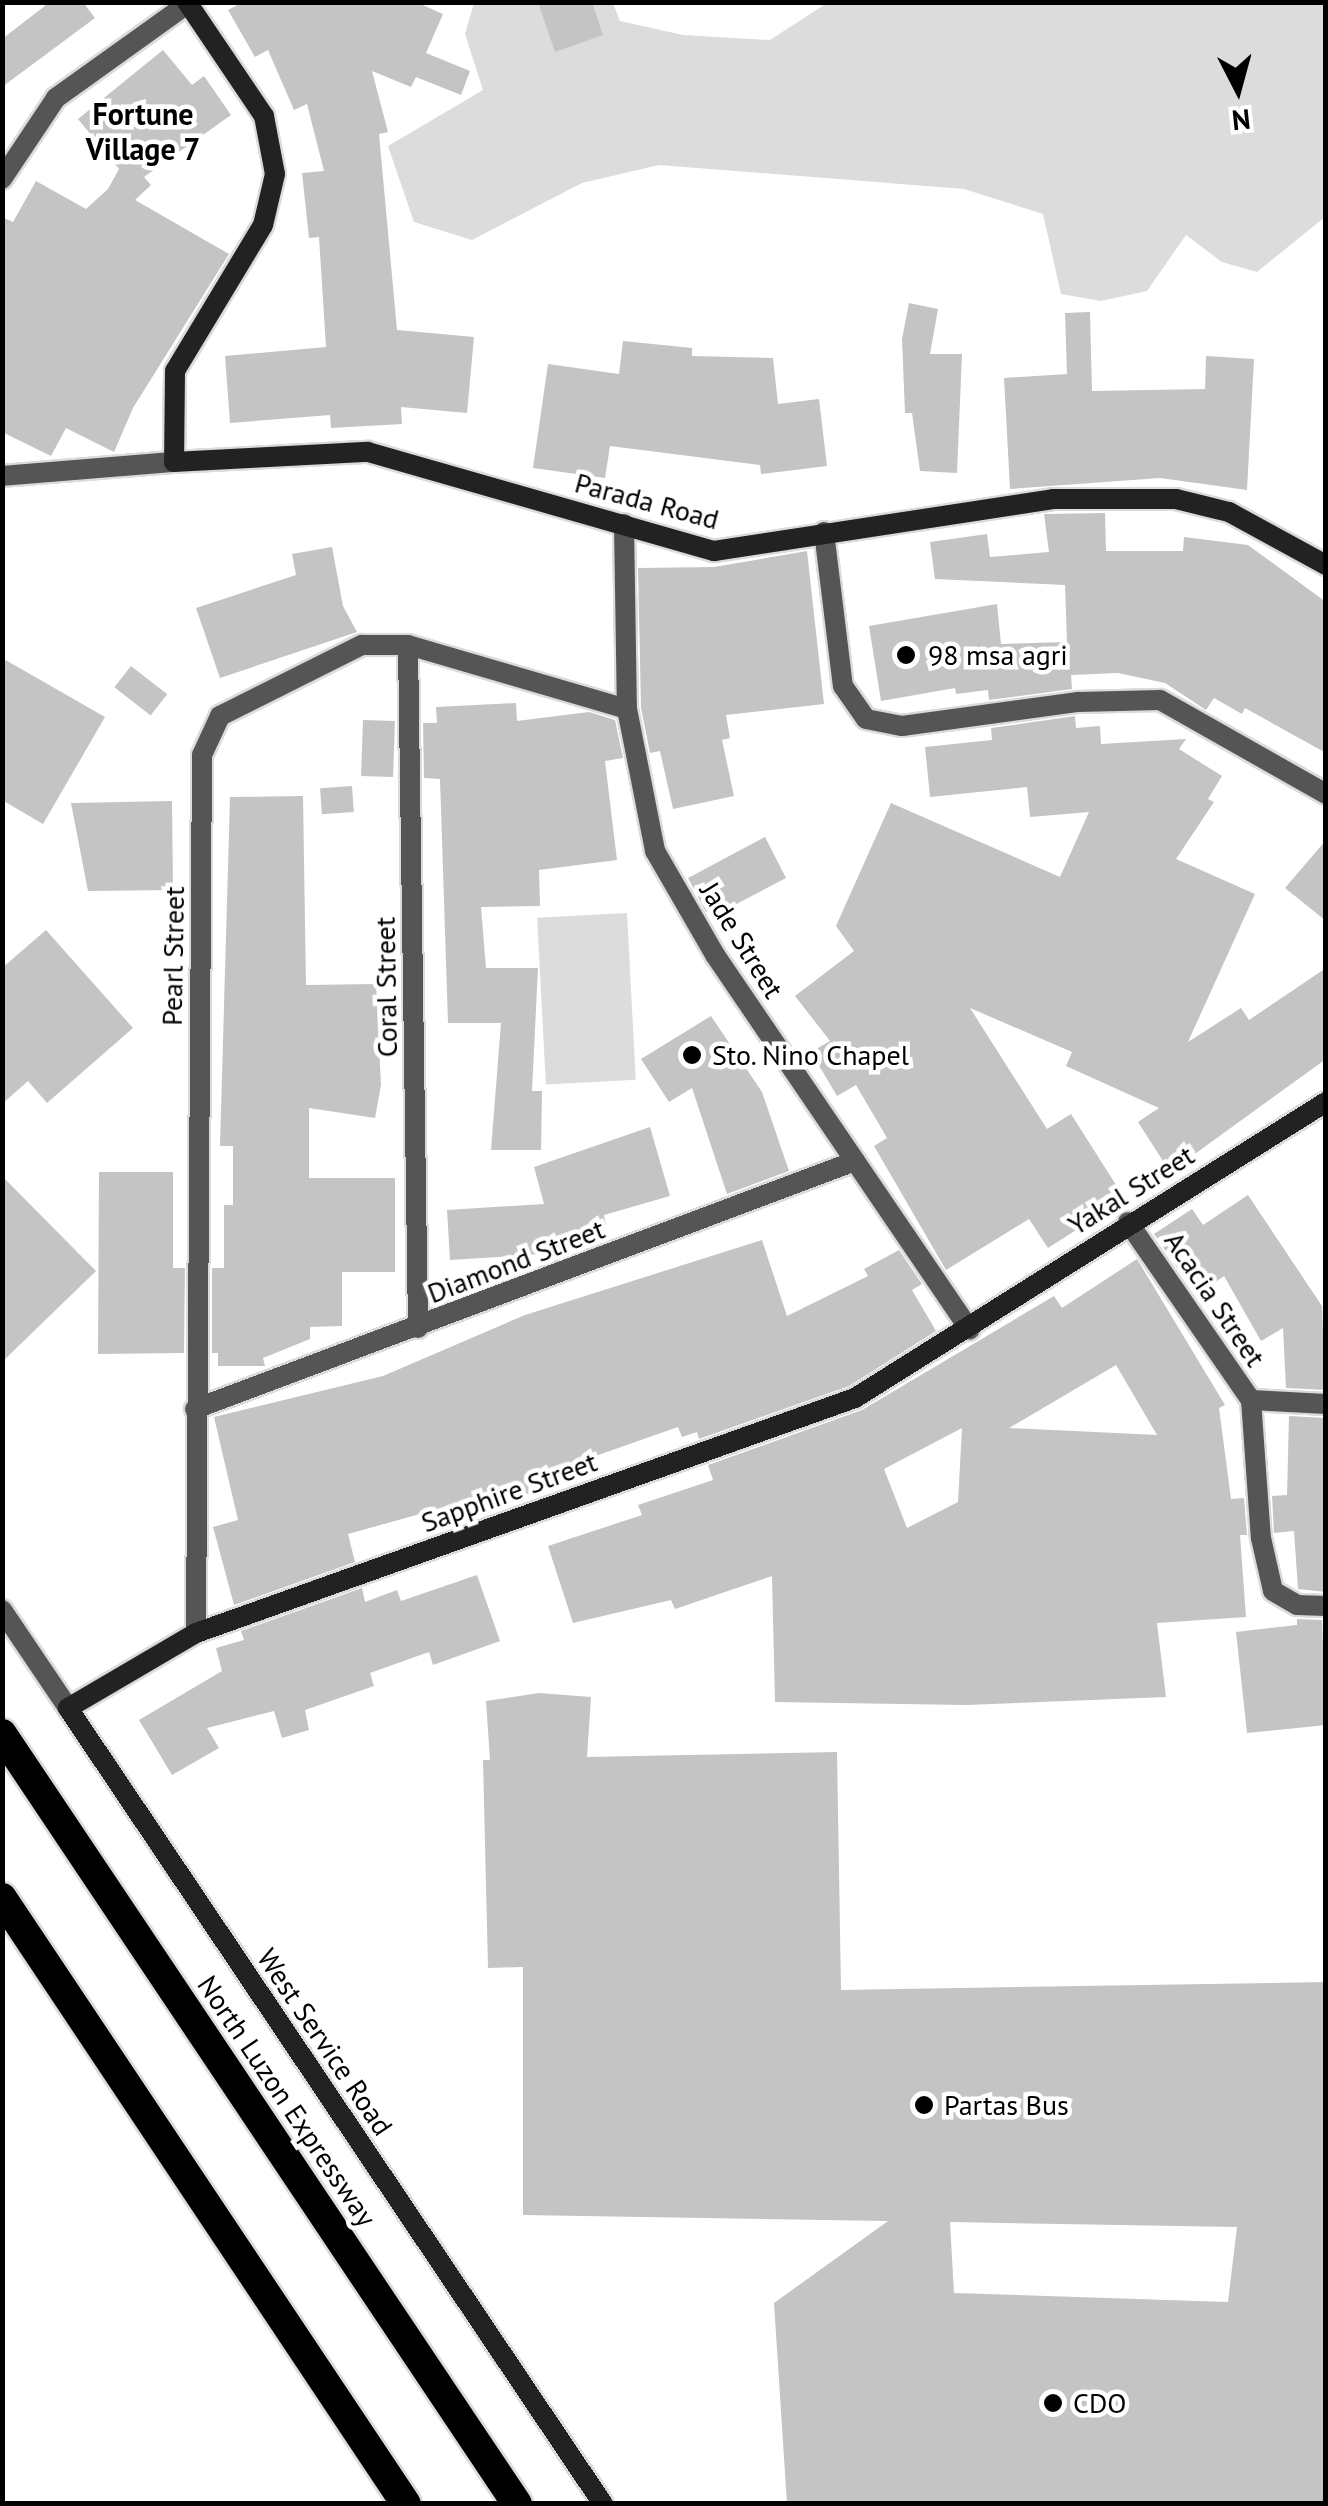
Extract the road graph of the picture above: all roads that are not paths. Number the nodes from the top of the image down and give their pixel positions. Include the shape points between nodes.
1 (189, 3) edge
2 (2, 179) edge
3 (174, 462) junction
4 (2, 476) edge
5 (624, 524) junction
6 (824, 532) junction
7 (1326, 565) edge
8 (408, 645) junction
9 (627, 709) junction
10 (1326, 794) edge
11 (1323, 1108) edge
12 (855, 1162) junction
13 (1128, 1222) junction
14 (418, 1328) junction
15 (970, 1330) junction
16 (1251, 1400) junction
17 (1326, 1404) edge
18 (195, 1409) junction
19 (1326, 1606) edge
20 (2, 1610) edge
21 (196, 1633) junction
22 (68, 1708) junction
23 (2, 1734) edge
24 (2, 1898) edge
25 (406, 2504) edge
26 (517, 2504) edge
27 (603, 2504) edge

1 - 2 street via 56,98
1 - 3 street via 264,116 275,174 263,225 175,371
3 - 4 street, Parada Road
3 - 5 street, Parada Road via 368,452
5 - 6 street, Parada Road via 714,550
5 - 9 street, Jade Street
6 - 7 street, Parada Road via 1052,499 1176,499 1229,512
6 - 10 street via 843,686 866,719 902,726 1078,702 1160,700
8 - 9 street, Pearl Street
8 - 14 street, Coral Street
8 - 18 street, Pearl Street via 362,645 220,716 202,755
9 - 12 street, Jade Street via 655,851 715,955
11 - 13 street, Yakal Street
12 - 14 street, Diamond Street
12 - 15 street, Jade Street
13 - 15 street, Yakal Street
13 - 16 street, Acacia Street
14 - 18 street, Diamond Street
15 - 21 street, Sapphire Street via 854,1398
16 - 17 street
16 - 19 street, Acacia Street via 1261,1538 1273,1591 1296,1605
18 - 21 street, Pearl Street
20 - 22 street, West Service Road
21 - 22 street, Sapphire Street
22 - 27 street, West Service Road
23 - 26 highway, North Luzon Expressway
24 - 25 highway

